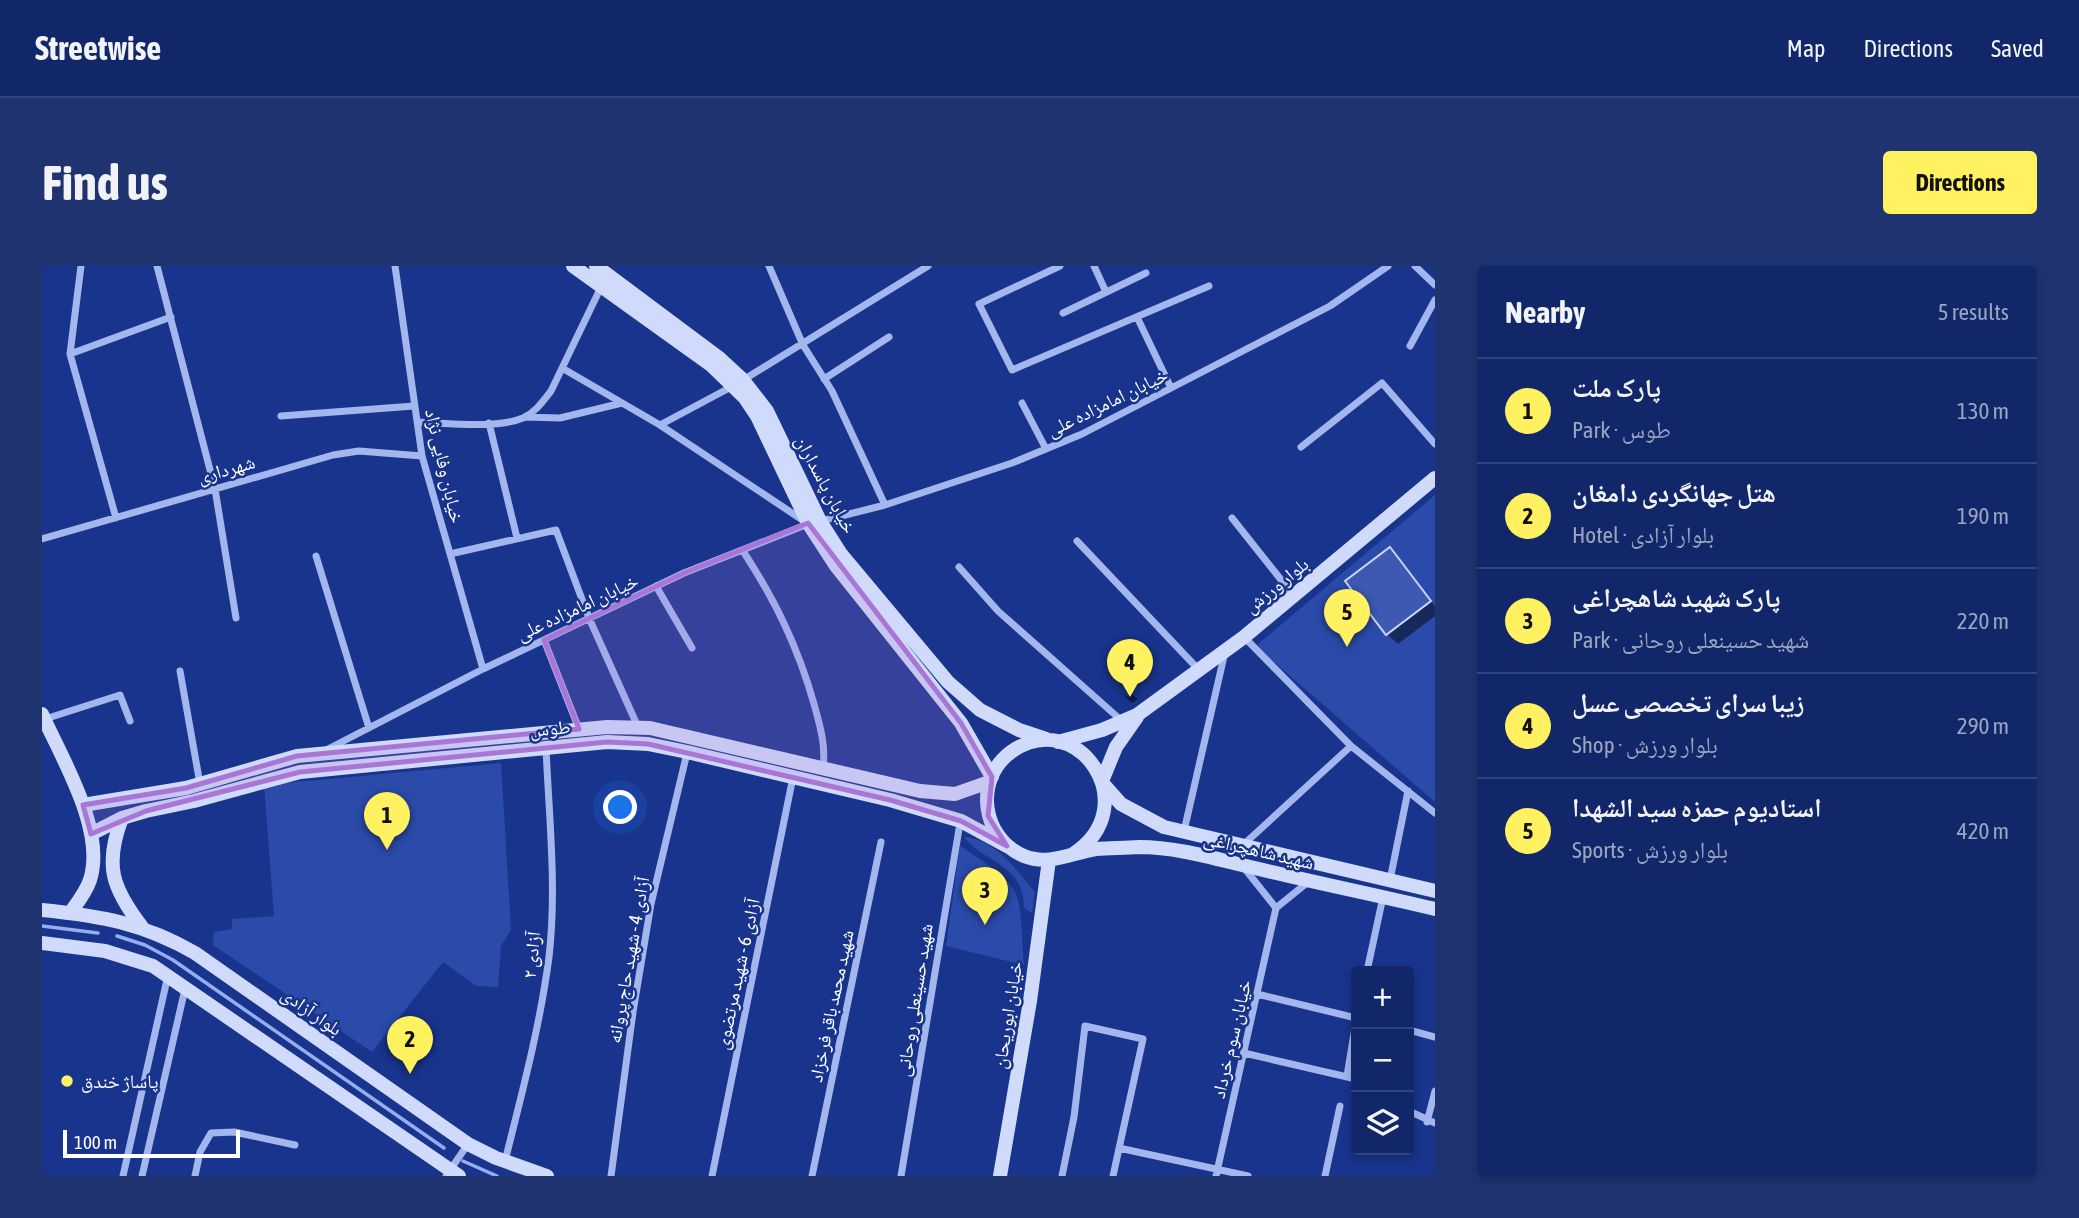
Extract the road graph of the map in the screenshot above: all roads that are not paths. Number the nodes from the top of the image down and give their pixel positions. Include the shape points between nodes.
1 (81, 266) edge
2 (157, 266) edge
3 (395, 266) edge
4 (573, 266) edge
5 (596, 266) edge
6 (769, 266) edge
7 (928, 266) edge
8 (1060, 266) edge
9 (1094, 266) edge
10 (1388, 266) edge
11 (1415, 266) edge
12 (1376, 269) edge
13 (1146, 273) dead end
14 (603, 284) junction
15 (1435, 285) edge
16 (1209, 286) dead end
17 (1106, 292) junction
18 (1435, 300) edge
19 (1063, 313) dead end
20 (171, 317) junction
21 (1137, 317) junction
22 (889, 337) dead end
23 (803, 345) junction
24 (1410, 346) dead end
25 (70, 354) junction
26 (562, 368) junction
27 (824, 379) junction
28 (738, 383) junction
29 (1171, 388) junction
30 (622, 403) junction
31 (1022, 403) dead end
32 (414, 406) junction
33 (281, 416) dead end
34 (525, 417) junction
35 (417, 422) junction
36 (489, 423) junction
37 (660, 425) junction
38 (1435, 444) edge
39 (1301, 447) dead end
40 (1046, 449) junction
41 (422, 456) junction
42 (1435, 478) edge
43 (215, 489) junction
44 (885, 505) junction
45 (1232, 517) dead end
46 (116, 518) junction
47 (814, 522) junction
48 (517, 538) junction
49 (42, 539) edge
50 (1077, 541) dead end
51 (743, 551) junction
52 (450, 554) junction
53 (316, 556) dead end
54 (959, 566) dead end
55 (656, 586) junction
56 (1294, 596) junction
57 (236, 618) dead end
58 (589, 618) junction
59 (1244, 637) junction
60 (544, 640) junction
61 (692, 648) dead end
62 (1225, 651) junction
63 (483, 668) junction
64 (1199, 670) junction
65 (180, 671) dead end
66 (1137, 715) junction
67 (43, 717) edge
68 (130, 721) dead end
69 (1123, 722) junction
70 (638, 728) junction
71 (367, 729) junction
72 (579, 729) junction
73 (1056, 742) junction
74 (1352, 746) junction
75 (546, 748) junction
76 (362, 749) junction
77 (687, 752) junction
78 (318, 754) junction
79 (823, 768) junction
80 (793, 777) junction
81 (990, 779) junction
82 (200, 783) junction
83 (1103, 783) junction
84 (1408, 791) junction
85 (83, 805) junction
86 (1435, 813) edge
87 (122, 818) junction
88 (959, 829) dead end
89 (1184, 832) junction
90 (91, 834) junction
91 (881, 842) dead end
92 (1007, 846) junction
93 (1242, 846) junction
94 (1073, 854) junction
95 (1049, 860) junction
96 (1240, 865) junction
97 (1309, 881) junction
98 (1390, 881) junction
99 (1435, 891) edge
100 (1382, 897) junction
101 (1276, 908) junction
102 (1435, 909) edge
103 (42, 910) edge
104 (70, 913) junction
105 (143, 928) junction
106 (42, 943) edge
107 (1368, 966) edge
108 (168, 975) junction
109 (186, 986) junction
110 (1257, 994) junction
111 (1351, 1019) edge
112 (1355, 1029) edge
113 (1414, 1031) edge
114 (1435, 1037) edge
115 (1244, 1053) junction
116 (1347, 1076) junction
117 (1351, 1077) edge
118 (1435, 1091) edge
119 (1340, 1106) dead end
120 (1414, 1114) edge
121 (1431, 1122) edge
122 (468, 1144) junction
123 (295, 1145) dead end
124 (1119, 1148) junction
125 (505, 1161) junction
126 (1217, 1173) edge
127 (451, 1174) edge
128 (123, 1176) edge
129 (142, 1176) edge
130 (195, 1176) edge
131 (547, 1176) edge
132 (611, 1176) edge
133 (712, 1176) edge
134 (812, 1176) edge
135 (901, 1176) edge
136 (1000, 1176) edge
137 (1062, 1176) edge
138 (1113, 1176) edge
139 (1248, 1176) edge
140 (1325, 1176) edge

1 - 25 street
2 - 20 street
3 - 32 street, خیابان وفایی نژاد
4 - 14 street, خیابان پاسداران
5 - 28 street, خیابان پاسداران via 718,357
6 - 23 street
7 - 23 street
8 - 21 street via 979,304 1012,370
9 - 17 street
10 - 12 street, خیابان امامزاده علی
11 - 15 street
12 - 29 street, خیابان امامزاده علی via 1329,306
13 - 17 street
14 - 26 street
14 - 28 street, خیابان پاسداران
16 - 21 street
17 - 19 street
18 - 24 street
20 - 25 street
20 - 43 street
21 - 29 street
22 - 27 street
23 - 27 street
23 - 28 street
25 - 46 street
26 - 30 street
26 - 34 street via 540,406
27 - 44 street
28 - 37 street
28 - 47 street, خیابان پاسداران
29 - 40 street, خیابان امامزاده علی
30 - 34 street via 560,418
30 - 37 street
31 - 40 street
32 - 33 street
32 - 35 street, خیابان وفایی نژاد
34 - 36 street
35 - 36 street
35 - 41 street, خیابان وفایی نژاد
36 - 48 street
37 - 47 street
38 - 39 street via 1382,383
40 - 44 street, خیابان امامزاده علی
41 - 43 street, شهرداری via 359,450
41 - 52 street, خیابان وفایی نژاد
42 - 56 street, بلوار ورزش
43 - 46 street, شهرداری
43 - 57 street
44 - 47 street, خیابان امامزاده علی
45 - 56 street
46 - 49 street, شهرداری
47 - 51 street, خیابان امامزاده علی
47 - 73 street, خیابان پاسداران via 948,682 980,710
47 - 81 street, خیابان پاسداران via 836,566 961,723
48 - 52 street
48 - 58 street via 556,530
50 - 64 street
51 - 55 street, خیابان امامزاده علی
51 - 79 street via 776,603 803,667 826,751
52 - 63 street, خیابان وفایی نژاد
53 - 71 street
54 - 69 street via 998,611
55 - 58 street, خیابان امامزاده علی
55 - 61 street
56 - 59 street, بلوار ورزش
58 - 60 street, خیابان امامزاده علی
58 - 70 street
59 - 62 street, بلوار ورزش
59 - 74 street
60 - 63 street, خیابان امامزاده علی
60 - 72 street
62 - 64 street, بلوار ورزش
62 - 89 street
63 - 71 street, خیابان امامزاده علی
64 - 66 street, بلوار ورزش
65 - 82 street
66 - 69 street
66 - 83 street via 1116,747
67 - 68 street via 120,695
67 - 85 street
69 - 73 street
70 - 72 street, طوس
70 - 79 street, طوس
71 - 76 street
71 - 78 street, خیابان امامزاده علی
72 - 76 street, طوس
73 - 81 street via 1020,747 1001,761
73 - 83 street via 1085,755
74 - 84 street
74 - 93 street
75 - 77 street, طوس via 648,744
75 - 87 street, طوس via 300,772
75 - 125 street, آزادی ۲ via 552,882 549,956
76 - 78 street, طوس
77 - 80 street, طوس
77 - 132 street, آزادی 4 - شهید حاج پروانه via 651,904
78 - 82 street, طوس
79 - 81 street, طوس via 920,791 955,794
80 - 92 street, طوس via 961,821
80 - 133 street, آزادی 6 - شهید مرتضوی
81 - 92 street via 988,816
82 - 85 street, طوس
83 - 89 street, شهید شاهچراغی via 1134,813
83 - 94 street via 1103,820 1091,839
84 - 86 street
84 - 98 street
85 - 90 street
87 - 90 street, طوس
87 - 105 street via 113,840 112,875
88 - 135 street, شهید حسینعلی روحانی
89 - 93 street, شهید شاهچراغی
90 - 104 street via 90,879
91 - 134 street, شهید محمد باقر فرخزاد
92 - 95 street via 1028,858
93 - 96 street
93 - 98 street, شهید شاهچراغی
94 - 95 street
94 - 96 street, شهید شاهچراغی via 1154,847
95 - 136 street, خیابان ابوریحان
96 - 97 street, شهید شاهچراغی
96 - 101 street
97 - 100 street, شهید شاهچراغی
97 - 101 street
98 - 99 street, شهید شاهچراغی
100 - 102 street, شهید شاهچراغی
100 - 107 street
101 - 110 street, خیابان سوم خرداد
103 - 104 street, بلوار آزادی
104 - 105 street, بلوار آزادی
105 - 122 street, بلوار آزادی via 195,953
106 - 108 street via 125,955
108 - 109 street
108 - 128 street
109 - 127 street
109 - 129 street
110 - 111 street
110 - 115 street, خیابان سوم خرداد
112 - 116 street
113 - 114 street
115 - 116 street
115 - 126 street, خیابان سوم خرداد
116 - 117 street
118 - 121 street
119 - 140 street
120 - 121 street
122 - 125 street, بلوار آزادی
122 - 127 street
123 - 130 street via 234,1132 211,1132 200,1152
124 - 126 street
124 - 137 street via 1143,1039 1085,1026
124 - 138 street
125 - 131 street, بلوار آزادی
126 - 139 street

